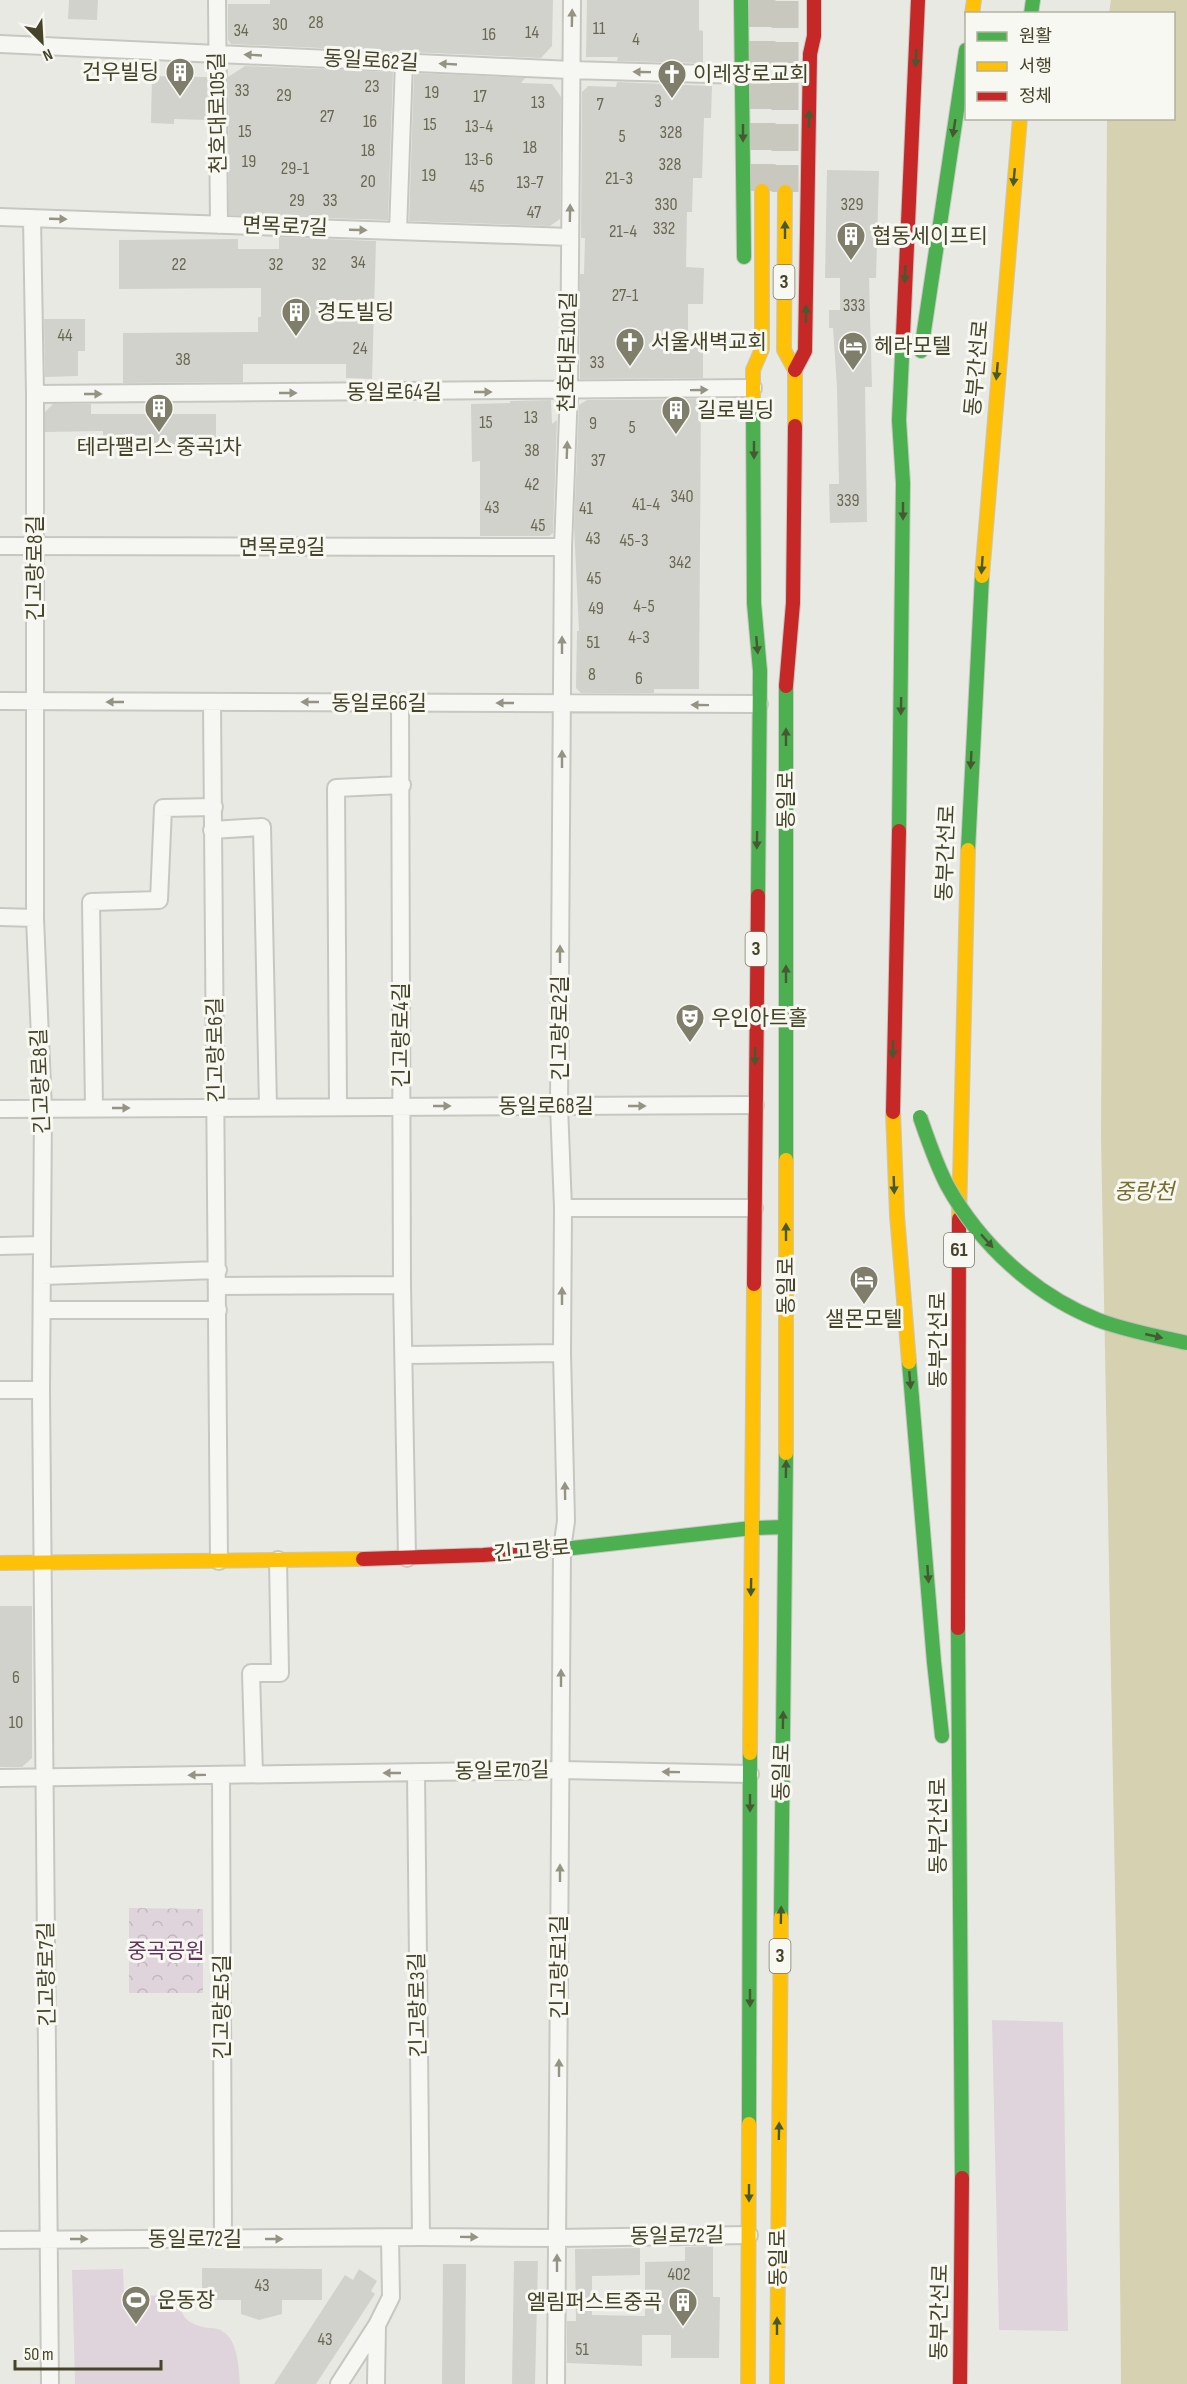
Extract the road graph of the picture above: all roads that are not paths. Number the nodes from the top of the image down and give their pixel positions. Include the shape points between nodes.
1 (217, 0) edge
2 (572, 0) edge
3 (741, 0) edge
4 (814, 0) edge
5 (918, 0) edge
6 (0, 44) edge
7 (217, 53) junction
8 (965, 56) edge
9 (404, 62) junction
10 (571, 70) junction
11 (743, 75) junction
12 (1020, 120) edge
13 (762, 191) tunnel mouth
14 (785, 192) tunnel mouth
15 (0, 217) edge
16 (32, 218) junction
17 (219, 225) junction
18 (398, 231) junction
19 (569, 237) junction
20 (744, 267) dead end
21 (746, 350) dead end
22 (920, 362) dead end
23 (753, 370) junction
24 (795, 370) junction
25 (753, 388) junction
26 (568, 391) junction
27 (35, 394) junction
28 (914, 421) dead end
29 (903, 483) junction
30 (0, 546) edge
31 (563, 547) junction
32 (35, 548) junction
33 (0, 701) edge
34 (35, 701) junction
35 (212, 702) junction
36 (400, 703) junction
37 (562, 703) junction
38 (759, 704) junction
39 (402, 785) junction
40 (214, 807) junction
41 (212, 830) junction
42 (0, 917) edge
43 (35, 918) junction
44 (897, 991) junction
45 (908, 1056) dead end
46 (755, 1105) junction
47 (401, 1106) junction
48 (559, 1106) junction
49 (217, 1107) junction
50 (268, 1107) junction
51 (338, 1107) junction
52 (94, 1108) junction
53 (0, 1109) edge
54 (43, 1110) junction
55 (918, 1112) dead end
56 (563, 1208) junction
57 (754, 1208) junction
58 (42, 1245) junction
59 (0, 1246) edge
60 (43, 1276) junction
61 (218, 1278) junction
62 (402, 1285) junction
63 (43, 1310) junction
64 (218, 1310) junction
65 (1187, 1343) edge
66 (562, 1353) junction
67 (405, 1354) junction
68 (753, 1362) junction
69 (0, 1390) edge
70 (41, 1390) junction
71 (768, 1392) dead end
72 (786, 1410) junction
73 (769, 1420) dead end
74 (785, 1527) junction
75 (752, 1528) junction
76 (562, 1549) junction
77 (407, 1558) junction
78 (278, 1560) junction
79 (219, 1561) junction
80 (0, 1563) edge
81 (43, 1563) junction
82 (561, 1770) junction
83 (416, 1773) junction
84 (254, 1774) junction
85 (750, 1774) junction
86 (221, 1775) junction
87 (45, 1777) junction
88 (0, 1778) edge
89 (959, 1864) junction
90 (749, 2235) junction
91 (421, 2237) junction
92 (390, 2238) junction
93 (557, 2238) junction
94 (50, 2239) junction
95 (223, 2239) junction
96 (0, 2240) edge
97 (376, 2325) junction
98 (50, 2384) edge
99 (339, 2384) edge
100 (376, 2384) edge
101 (556, 2384) edge
102 (748, 2384) edge
103 (777, 2384) edge
104 (960, 2384) edge

1 - 7 street, 천호대로105길
10 -> 2 street, 천호대로101길
3 - 11 main road
24 -> 4 main road via 805,351
5 -> 29 main road via 898,420
6 - 7 street, 동일로62길
9 -> 7 street, 동일로62길
7 - 17 street, 천호대로105길
8 -> 22 main road
10 -> 9 street, 동일로62길
9 - 18 street
11 -> 10 street, 동일로62길
19 -> 10 street, 천호대로101길
11 -> 20 main road
12 -> 89 main road, 동부간선로 / 61 via 983,554 964,903 959,1258
13 - 23 main road, 동일로 / 3 via 762,349
24 -> 14 main road, 동일로 / 3 via 784,350
15 - 16 street, 면목로7길
16 -> 17 street, 면목로7길
16 - 27 street, 긴고랑로8길
17 -> 18 street, 면목로7길
18 - 19 street, 면목로7길
19 - 26 street, 천호대로101길
21 - 23 main road
23 - 25 main road, 동일로 / 3
72 -> 24 main road, 동일로 / 3 via 786,673 793,603
26 -> 25 street, 동일로64길
25 -> 38 main road, 동일로 / 3 via 754,603
27 -> 26 street, 동일로64길
31 -> 26 street, 천호대로101길
27 - 32 street, 긴고랑로8길
28 - 29 main road
29 -> 44 main road
30 - 32 street, 면목로9길
31 - 32 street, 면목로9길
37 -> 31 street, 천호대로101길
32 - 34 street, 긴고랑로8길
33 - 34 street, 동일로66길
35 -> 34 street, 동일로66길
34 - 43 street, 긴고랑로8길
36 -> 35 street, 동일로66길
35 - 40 street, 긴고랑로6길
37 -> 36 street, 동일로66길
36 - 39 street, 긴고랑로4길
38 -> 37 street, 동일로66길
48 -> 37 street, 긴고랑로2길
38 -> 46 main road, 동일로 / 3
39 - 47 street, 긴고랑로4길
39 - 51 street via 336,788
40 - 41 street, 긴고랑로6길
40 - 52 street via 163,808 159,900 91,902
41 - 49 street, 긴고랑로6길
41 - 50 street via 262,827
42 - 43 street
43 - 54 street, 긴고랑로8길
44 - 45 main road
44 -> 89 main road via 892,1068 896,1219 934,1675
48 -> 46 street, 동일로68길
46 - 57 main road, 동일로 / 3
47 -> 48 street, 동일로68길
47 - 51 street, 동일로68길
47 - 62 street, 긴고랑로4길
48 - 56 street, 긴고랑로2길
49 - 50 street, 동일로68길
52 -> 49 street, 동일로68길
49 - 61 street, 긴고랑로6길
50 - 51 street, 동일로68길
52 - 54 street, 동일로68길
53 - 54 street, 동일로68길
54 - 58 street, 긴고랑로8길
55 -> 65 main road, bridge via 935,1161 963,1210 977,1231 1019,1273 1098,1320
56 - 57 street
66 -> 56 street, 긴고랑로2길
57 - 68 main road, 동일로 / 3
58 - 59 street
58 - 60 street, 긴고랑로8길
60 - 61 street
60 - 63 street, 긴고랑로8길
61 - 62 street
61 - 64 street, 긴고랑로6길
62 - 67 street, 긴고랑로4길
63 - 64 street
63 - 70 street, 긴고랑로8길
64 - 79 street, 긴고랑로6길
66 - 67 street
76 -> 66 street, 긴고랑로2길 via 566,1521
67 - 77 street, 긴고랑로4길
68 - 71 main road
68 - 75 main road, 동일로 / 3
69 - 70 street
70 - 81 street, 긴고랑로8길
72 - 73 main road via 779,1420
74 -> 72 main road, 동일로 / 3
74 - 75 main road, 긴고랑로
103 -> 74 main road, 동일로 / 3
75 - 76 main road, 긴고랑로
75 -> 85 main road, 동일로 / 3
76 - 77 main road, 긴고랑로
82 -> 76 street, 긴고랑로1길
77 - 78 main road, 긴고랑로
78 - 79 main road, 긴고랑로
78 - 84 street via 280,1673 251,1673
79 - 81 main road, 긴고랑로
80 - 81 main road, 긴고랑로
81 - 87 street, 긴고랑로7길
82 - 83 street, 동일로70길
85 -> 82 street, 동일로70길
93 -> 82 street, 긴고랑로1길
83 -> 84 street, 동일로70길
83 - 91 street, 긴고랑로3길
84 - 86 street, 동일로70길
85 -> 90 main road, 동일로 / 3
86 -> 87 street, 동일로70길
86 - 95 street, 긴고랑로5길
87 - 88 street, 동일로70길
87 - 94 street, 긴고랑로7길
89 - 104 main road, 동부간선로 / 61
90 - 93 street, 동일로72길
90 - 102 main road, 동일로 / 3
91 - 92 street, 동일로72길
91 -> 93 street, 동일로72길
95 -> 92 street, 동일로72길
92 - 97 street via 391,2297
101 -> 93 street, 긴고랑로1길
94 -> 95 street, 동일로72길
94 - 96 street, 동일로72길
94 - 98 street, 긴고랑로7길
97 - 99 street
97 - 100 street

